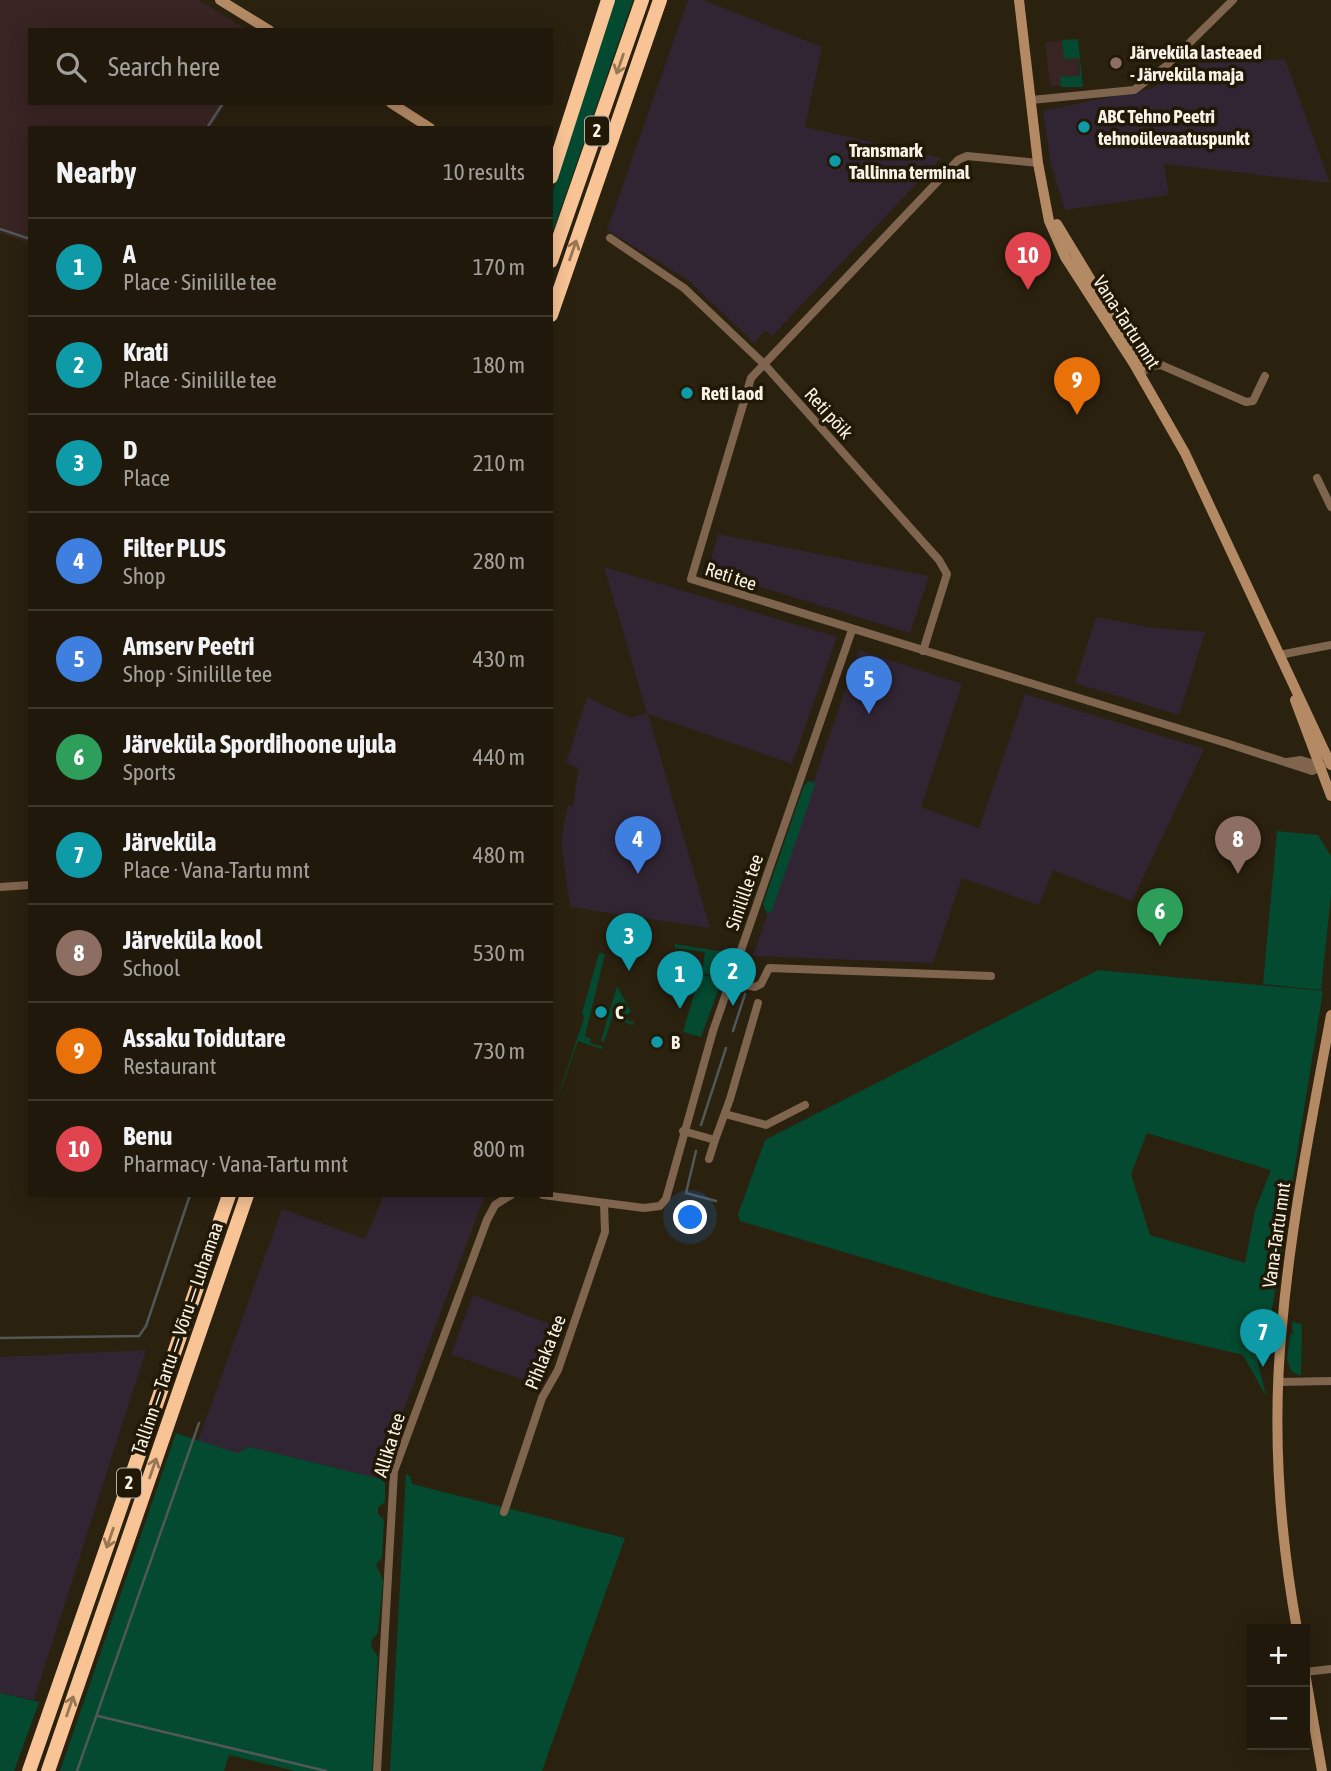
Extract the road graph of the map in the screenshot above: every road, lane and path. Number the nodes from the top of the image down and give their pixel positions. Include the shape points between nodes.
1 (220, 0) edge
2 (230, 0) edge
3 (608, 0) edge
4 (642, 0) edge
5 (660, 0) edge
6 (1019, 0) edge
7 (1233, 0) edge
8 (266, 28) edge
9 (273, 28) edge
10 (1031, 100) junction
11 (394, 105) edge
12 (427, 126) edge
13 (1038, 163) junction
14 (553, 171) edge
15 (1047, 206) junction
16 (610, 238) dead end
17 (553, 255) edge
18 (553, 309) edge
19 (764, 365) junction
20 (1146, 370) junction
21 (1265, 376) dead end
22 (1185, 453) junction
23 (1317, 478) dead end
24 (1331, 507) edge
25 (852, 630) junction
26 (1331, 645) edge
27 (923, 651) junction
28 (1279, 655) junction
29 (1328, 765) edge
30 (1331, 796) edge
31 (28, 885) edge
32 (0, 887) edge
33 (991, 976) dead end
34 (730, 982) junction
35 (758, 1003) dead end
36 (1331, 1016) edge
37 (805, 1105) dead end
38 (725, 1114) junction
39 (683, 1131) junction
40 (715, 1140) junction
41 (709, 1159) dead end
42 (553, 1196) edge
43 (228, 1197) edge
44 (246, 1197) edge
45 (508, 1197) edge
46 (604, 1203) junction
47 (1331, 1381) edge
48 (1279, 1382) junction
49 (504, 1512) dead end
50 (1296, 1624) edge
51 (1331, 1669) edge
52 (1310, 1672) edge
53 (1307, 1687) edge
54 (29, 1771) edge
55 (48, 1771) edge
56 (377, 1771) edge
57 (1322, 1771) edge

1 - 8 street
2 - 9 street
3 - 14 highway
4 -> 17 highway, 2
18 -> 5 highway, 2
6 - 10 street, Vana-Tartu mnt
7 - 10 street via 1165,67 1134,90
10 - 13 street, Vana-Tartu mnt
11 - 12 street
13 - 15 street, Vana-Tartu mnt
13 - 19 street, Reti tee via 967,156 958,160
15 - 20 street, Vana-Tartu mnt
15 - 22 street, Vana-Tartu mnt via 1065,257
16 - 19 street, Reti põik via 684,288
19 - 25 street, Reti tee via 751,378 691,579
19 - 27 street, Reti põik via 947,574
20 - 21 street via 1161,365 1246,402 1253,401
20 - 22 street, Vana-Tartu mnt
22 - 28 street, Vana-Tartu mnt
23 - 24 street
25 - 27 street, Reti tee
25 - 34 street, Sinilille tee
26 - 28 street
27 - 29 street, Reti tee via 1312,771
28 - 29 street, Vana-Tartu mnt
29 - 30 street, Vana-Tartu mnt
31 - 32 street
33 - 34 street via 769,968 755,987
34 - 39 street, Sinilille tee
35 - 38 street
36 - 48 street, Vana-Tartu mnt via 1304,1160 1283,1314
37 - 38 street via 766,1125
38 - 40 street
39 - 40 street
39 - 46 street, Sinilille tee via 670,1189 660,1206
40 - 41 street
42 - 46 street
43 -> 54 highway, Tallinn — Tartu — Võru — Luhamaa / 2
55 -> 44 highway, Tallinn — Tartu — Võru — Luhamaa / 2
45 - 56 street, Allika tee via 495,1205 487,1220 394,1471
46 - 49 street, Pihlaka tee via 605,1232
47 - 48 street
48 - 50 street, Vana-Tartu mnt via 1279,1482
51 - 52 street
53 - 57 street

